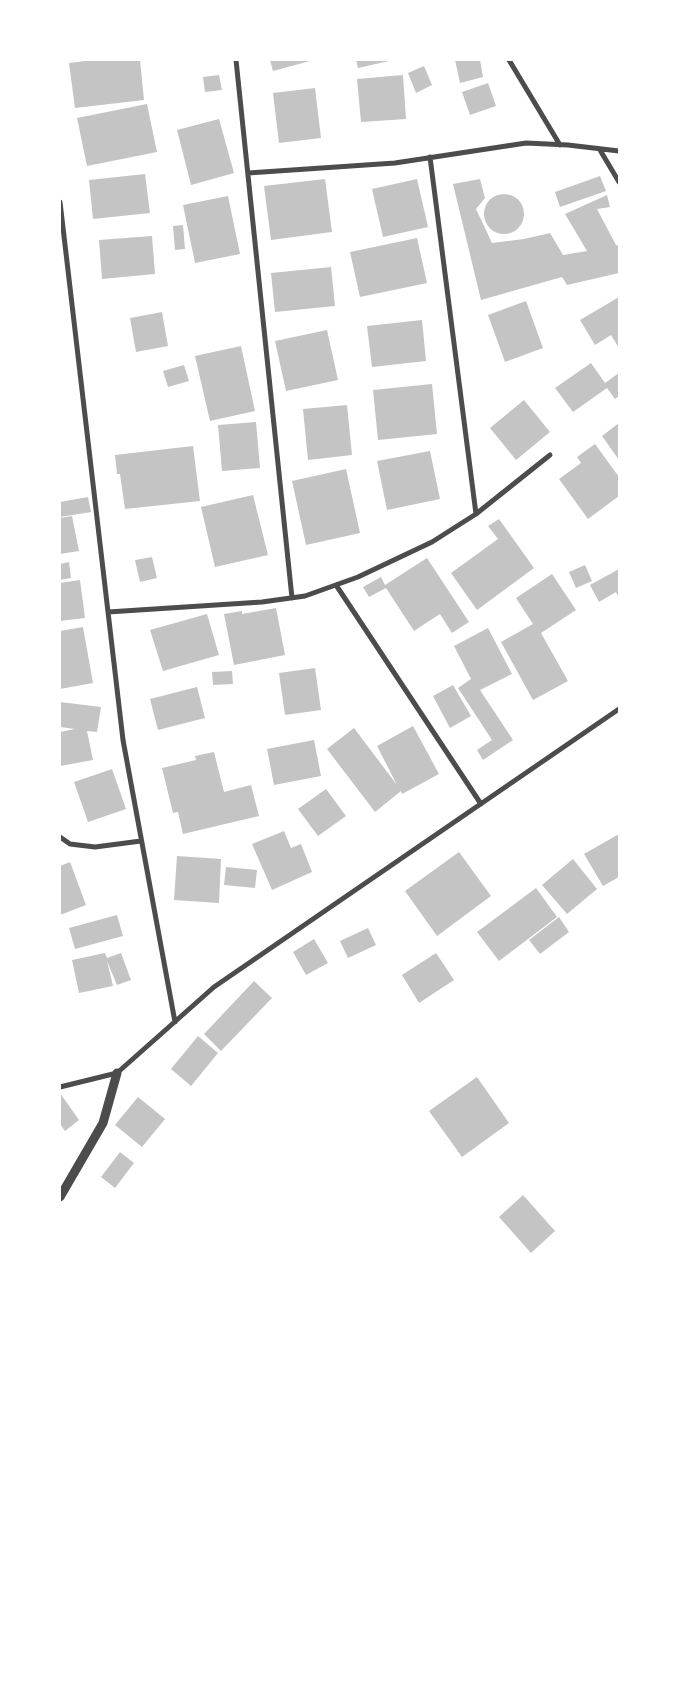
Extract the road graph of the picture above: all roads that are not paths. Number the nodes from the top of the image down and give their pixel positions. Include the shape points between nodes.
1 (236, 60) edge
2 (509, 60) edge
3 (560, 145) junction
4 (600, 150) junction
5 (619, 151) edge
6 (430, 157) junction
7 (248, 173) junction
8 (619, 182) edge
9 (60, 202) edge
10 (550, 455) dead end
11 (476, 514) junction
12 (336, 585) junction
13 (292, 598) junction
14 (108, 612) junction
15 (619, 710) edge
16 (481, 804) junction
17 (60, 837) edge
18 (141, 841) junction
19 (175, 1022) junction
20 (117, 1073) junction
21 (60, 1087) edge
22 (60, 1197) edge

1 - 7 street
2 - 3 street
3 - 4 street
3 - 6 street via 526,144
4 - 5 street
4 - 8 street
6 - 7 street via 395,163
6 - 11 street
7 - 13 street
9 - 14 street
10 - 11 street
11 - 12 street via 432,542
12 - 13 street
12 - 16 street
13 - 14 street
14 - 18 street via 122,740
15 - 16 street
16 - 19 street via 214,987
17 - 18 street via 70,844 95,847
18 - 19 street
19 - 20 street
20 - 21 street
20 - 22 street via 104,1123

